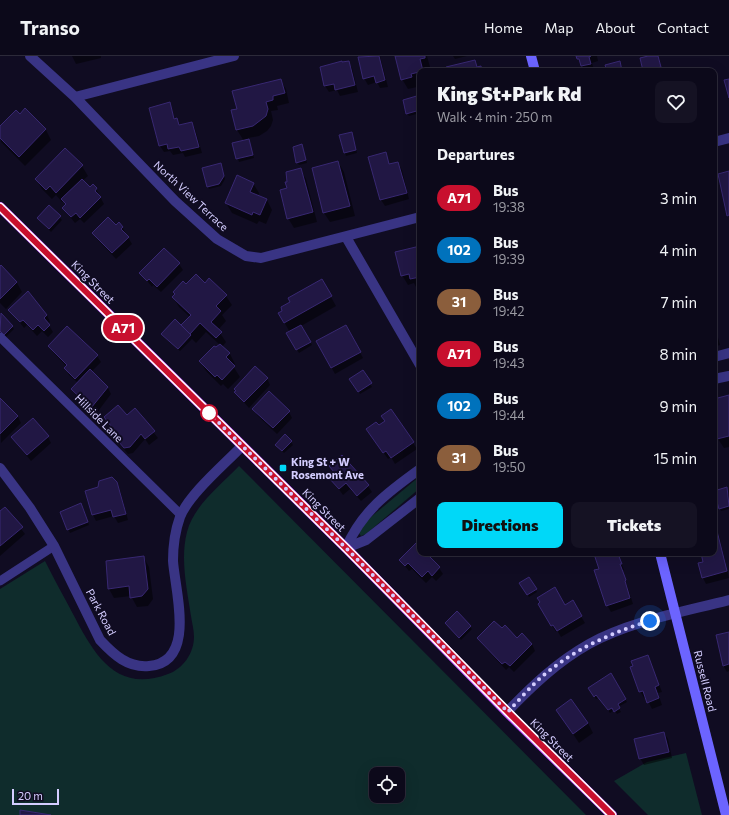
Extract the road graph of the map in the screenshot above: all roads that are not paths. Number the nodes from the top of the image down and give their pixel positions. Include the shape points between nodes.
1 (30, 56) edge
2 (234, 56) edge
3 (531, 56) edge
4 (534, 68) edge
5 (75, 97) junction
6 (729, 138) edge
7 (717, 141) edge
8 (0, 207) edge
9 (417, 218) edge
10 (346, 237) junction
11 (0, 337) edge
12 (729, 353) edge
13 (717, 356) edge
14 (417, 360) edge
15 (729, 376) edge
16 (717, 378) edge
17 (242, 446) junction
18 (0, 468) edge
19 (417, 471) edge
20 (417, 500) edge
21 (181, 515) junction
22 (54, 546) junction
23 (346, 548) junction
24 (661, 556) edge
25 (0, 582) edge
26 (729, 600) edge
27 (676, 614) junction
28 (508, 712) junction
29 (612, 815) edge
30 (726, 815) edge

1 - 5 street, North View Terrace
2 - 5 street
3 - 4 street
5 - 10 street, North View Terrace via 175,201 217,239 246,256 261,258
6 - 7 street
8 - 17 main road, King Street
9 - 10 street, North View Terrace
10 - 14 street
11 - 21 lane, Hillside Lane
12 - 13 street
15 - 16 street
17 - 21 street, Park Road via 196,493
17 - 23 main road, King Street
18 - 22 street, Park Road
19 - 23 street via 366,513 354,529
20 - 23 street via 371,537
21 - 22 street, Park Road via 174,542 173,559 181,629 179,641 174,652 154,666 140,667 127,663 112,653 100,640
22 - 25 lane
23 - 28 main road, King Street
24 - 27 street, Russell Road
26 - 27 street
27 - 28 street via 624,630 590,644 562,661 537,681
27 - 30 street, Russell Road
28 - 29 main road, King Street

